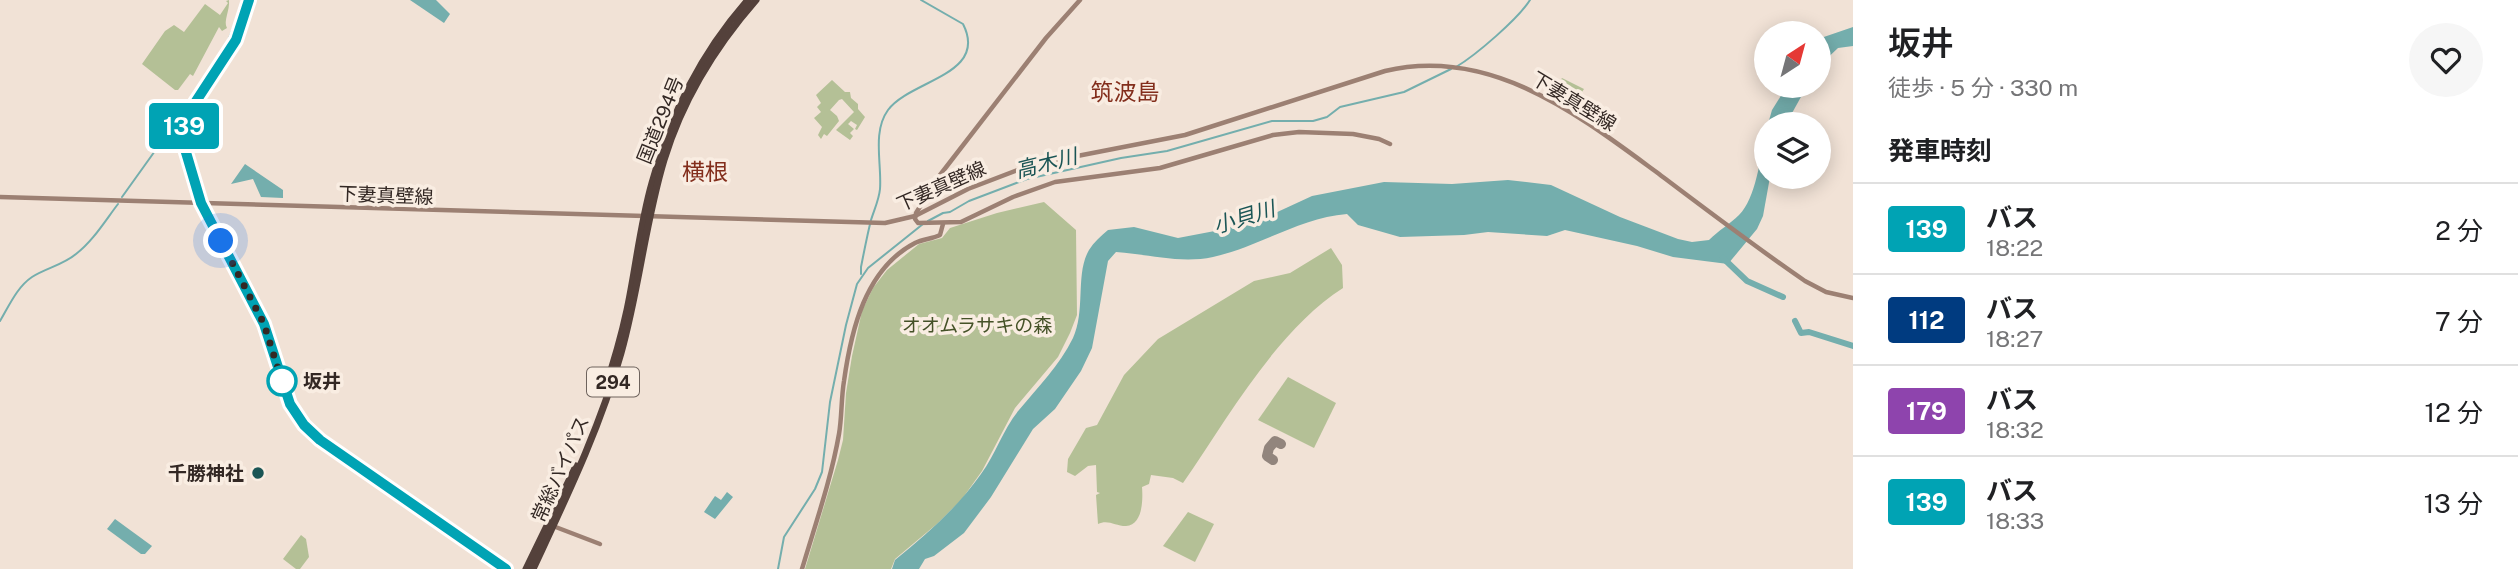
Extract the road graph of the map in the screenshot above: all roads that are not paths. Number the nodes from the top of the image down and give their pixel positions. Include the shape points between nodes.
1 (249, 0) edge
2 (748, 0) edge
3 (756, 0) edge
4 (1080, 0) edge
5 (1390, 144) dead end
6 (0, 197) edge
7 (201, 203) junction
8 (915, 216) junction
9 (648, 217) junction
10 (943, 224) junction
11 (635, 268) joint
12 (1853, 298) edge
13 (553, 526) junction
14 (600, 544) dead end
15 (506, 569) edge
16 (526, 569) edge
17 (533, 569) edge
18 (802, 569) edge

1 - 7 main road via 236,40 184,125 185,149
2 - 9 highway, 国道294号 / 294 via 707,55 678,108 659,158
3 - 9 highway, 国道294号 / 294 via 712,58 685,106
4 - 8 main road via 940,174
5 - 10 main road via 1353,134 1273,135 1160,168 1055,182 966,220
6 - 7 main road, 下妻真壁線
7 - 9 main road, 下妻真壁線
7 - 15 main road via 264,324 288,398 304,425
8 - 9 main road, 下妻真壁線 via 871,223
8 - 10 main road via 923,224
8 - 12 main road, 下妻真壁線 via 1031,165 1185,135 1385,71 1443,66 1503,78 1544,96 1817,288
9 - 11 highway, 国道294号 / 294
9 - 13 highway, 常総バイパス / 294 via 632,310 609,393
10 - 18 main road via 940,235 914,243 885,268 862,305 846,370 834,460
11 - 16 highway, 常総バイパス / 294 via 605,391 575,469
13 - 14 main road
13 - 17 highway, 常総バイパス / 294

